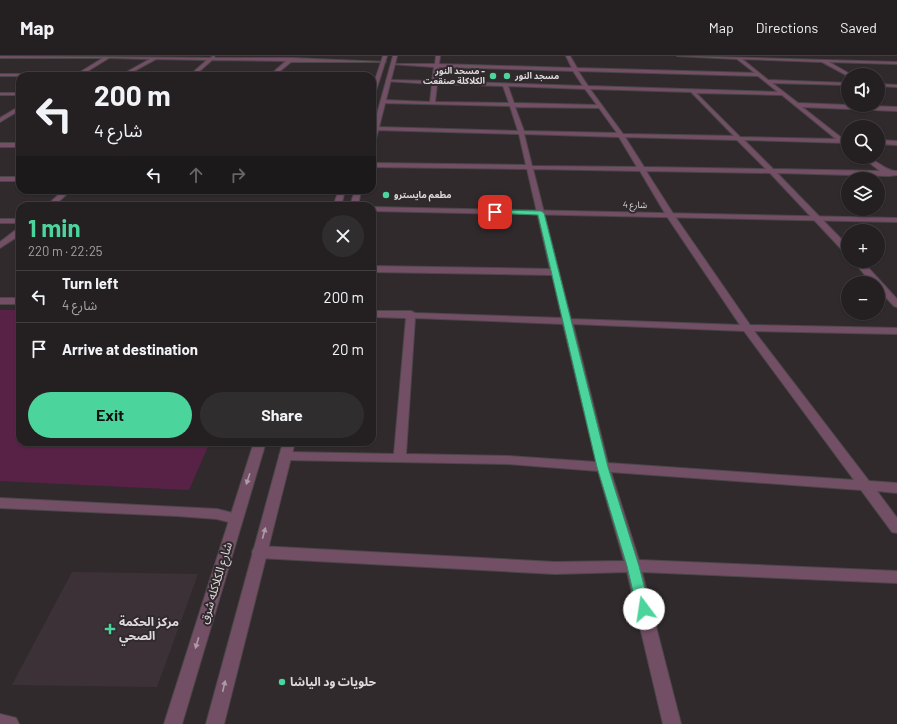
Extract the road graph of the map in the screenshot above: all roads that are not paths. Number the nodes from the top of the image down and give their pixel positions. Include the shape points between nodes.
1 (110, 56) edge
2 (296, 56) edge
3 (386, 56) edge
4 (395, 56) edge
5 (438, 56) edge
6 (568, 56) edge
7 (679, 56) edge
8 (876, 56) edge
9 (0, 57) edge
10 (737, 57) edge
11 (155, 58) junction
12 (212, 58) edge
13 (823, 60) junction
14 (290, 61) junction
15 (384, 62) junction
16 (888, 62) junction
17 (897, 63) edge
18 (393, 64) junction
19 (438, 65) junction
20 (897, 68) edge
21 (574, 69) junction
22 (841, 71) edge
23 (82, 72) edge
24 (129, 72) edge
25 (196, 72) edge
26 (276, 72) edge
27 (0, 75) edge
28 (16, 75) edge
29 (761, 75) junction
30 (388, 81) junction
31 (768, 81) junction
32 (435, 82) junction
33 (505, 84) junction
34 (841, 84) edge
35 (376, 85) edge
36 (885, 85) edge
37 (897, 86) edge
38 (587, 87) junction
39 (692, 91) junction
40 (0, 94) edge
41 (16, 94) edge
42 (784, 94) junction
43 (384, 102) junction
44 (432, 103) junction
45 (512, 105) junction
46 (797, 105) junction
47 (602, 107) junction
48 (897, 109) edge
49 (16, 110) edge
50 (16, 118) edge
51 (1, 119) edge
52 (376, 129) joint
53 (520, 132) junction
54 (621, 135) junction
55 (739, 138) junction
56 (841, 138) edge
57 (841, 141) edge
58 (885, 142) edge
59 (897, 143) edge
60 (0, 145) edge
61 (16, 145) edge
62 (875, 164) edge
63 (376, 165) edge
64 (529, 167) junction
65 (643, 169) junction
66 (771, 171) junction
67 (888, 173) junction
68 (897, 173) edge
69 (0, 179) edge
70 (16, 179) edge
71 (897, 181) edge
72 (64, 194) edge
73 (54, 202) edge
74 (376, 209) edge
75 (541, 213) junction
76 (670, 215) junction
77 (818, 218) junction
78 (897, 220) edge
79 (0, 221) edge
80 (16, 221) edge
81 (16, 234) edge
82 (841, 243) edge
83 (0, 246) edge
84 (864, 268) edge
85 (376, 269) edge
86 (555, 272) junction
87 (871, 276) edge
88 (885, 291) edge
89 (0, 301) edge
90 (16, 301) edge
91 (897, 304) edge
92 (376, 314) edge
93 (412, 314) junction
94 (566, 321) junction
95 (747, 328) junction
96 (897, 331) edge
97 (259, 446) edge
98 (287, 449) edge
99 (400, 457) junction
100 (603, 467) junction
101 (866, 486) junction
102 (897, 488) edge
103 (0, 503) edge
104 (236, 519) junction
105 (897, 528) edge
106 (259, 552) junction
107 (633, 566) junction
108 (897, 576) edge
109 (0, 723) edge
110 (10, 724) edge
111 (173, 724) edge
112 (215, 724) edge
113 (672, 724) edge

1 - 9 street
1 - 11 street
1 - 23 street
2 - 14 street
3 - 15 street
4 - 18 street
5 - 19 street
6 - 21 street
7 - 10 street
8 - 16 street
10 - 13 street
10 - 29 street
11 - 12 street
11 - 24 street
12 - 14 street
12 - 25 street
13 - 16 street
13 - 22 street
14 - 15 street
14 - 26 street
15 - 35 street
16 - 17 street
16 - 20 street
18 - 19 street
18 - 30 street
19 - 21 street via 502,64
19 - 32 street
21 - 29 street
21 - 38 street
27 - 28 street
29 - 31 street
30 - 32 street
30 - 43 street
31 - 34 street
31 - 42 street
32 - 33 street
32 - 44 street
33 - 38 street
33 - 45 street
36 - 37 street
38 - 39 street
38 - 47 street
39 - 42 street
39 - 55 street
40 - 41 street
42 - 46 street
43 - 44 street
43 - 52 street
44 - 45 street
45 - 47 street
45 - 53 street
46 - 48 street
46 - 56 street
47 - 54 street
49 - 51 street
50 - 51 street
52 - 53 street
53 - 54 street
53 - 64 street
54 - 55 street
54 - 65 street
55 - 57 street
55 - 66 street
58 - 59 street
60 - 61 street
62 - 67 street
63 - 64 street
64 - 65 street
64 - 75 street
65 - 66 street
65 - 76 street
66 - 67 street
66 - 77 street
67 - 68 street
67 - 71 street
69 - 70 street
72 - 73 street
74 - 75 street, شارع 4
75 - 76 street, شارع 4
75 - 86 street
76 - 77 street, شارع 4
76 - 95 street
77 - 78 street, شارع 4
77 - 82 street
79 - 80 street
81 - 83 street
84 - 87 street
85 - 86 street
86 - 94 street
88 - 91 street
89 - 90 street
92 - 93 street
93 - 94 street
93 - 99 street
94 - 95 street
94 - 100 street
95 - 96 street
95 - 101 street
97 -> 104 street, شارع الكلاكله شرق
98 - 99 street
106 -> 98 street
99 - 100 street via 508,460
100 - 101 street
100 - 107 street
101 - 102 street
101 - 105 street
103 - 104 street via 177,510 217,514
104 -> 111 street, شارع الكلاكله شرق
106 - 107 street via 555,568
112 -> 106 street
107 - 108 street
107 - 113 street
109 - 110 street

